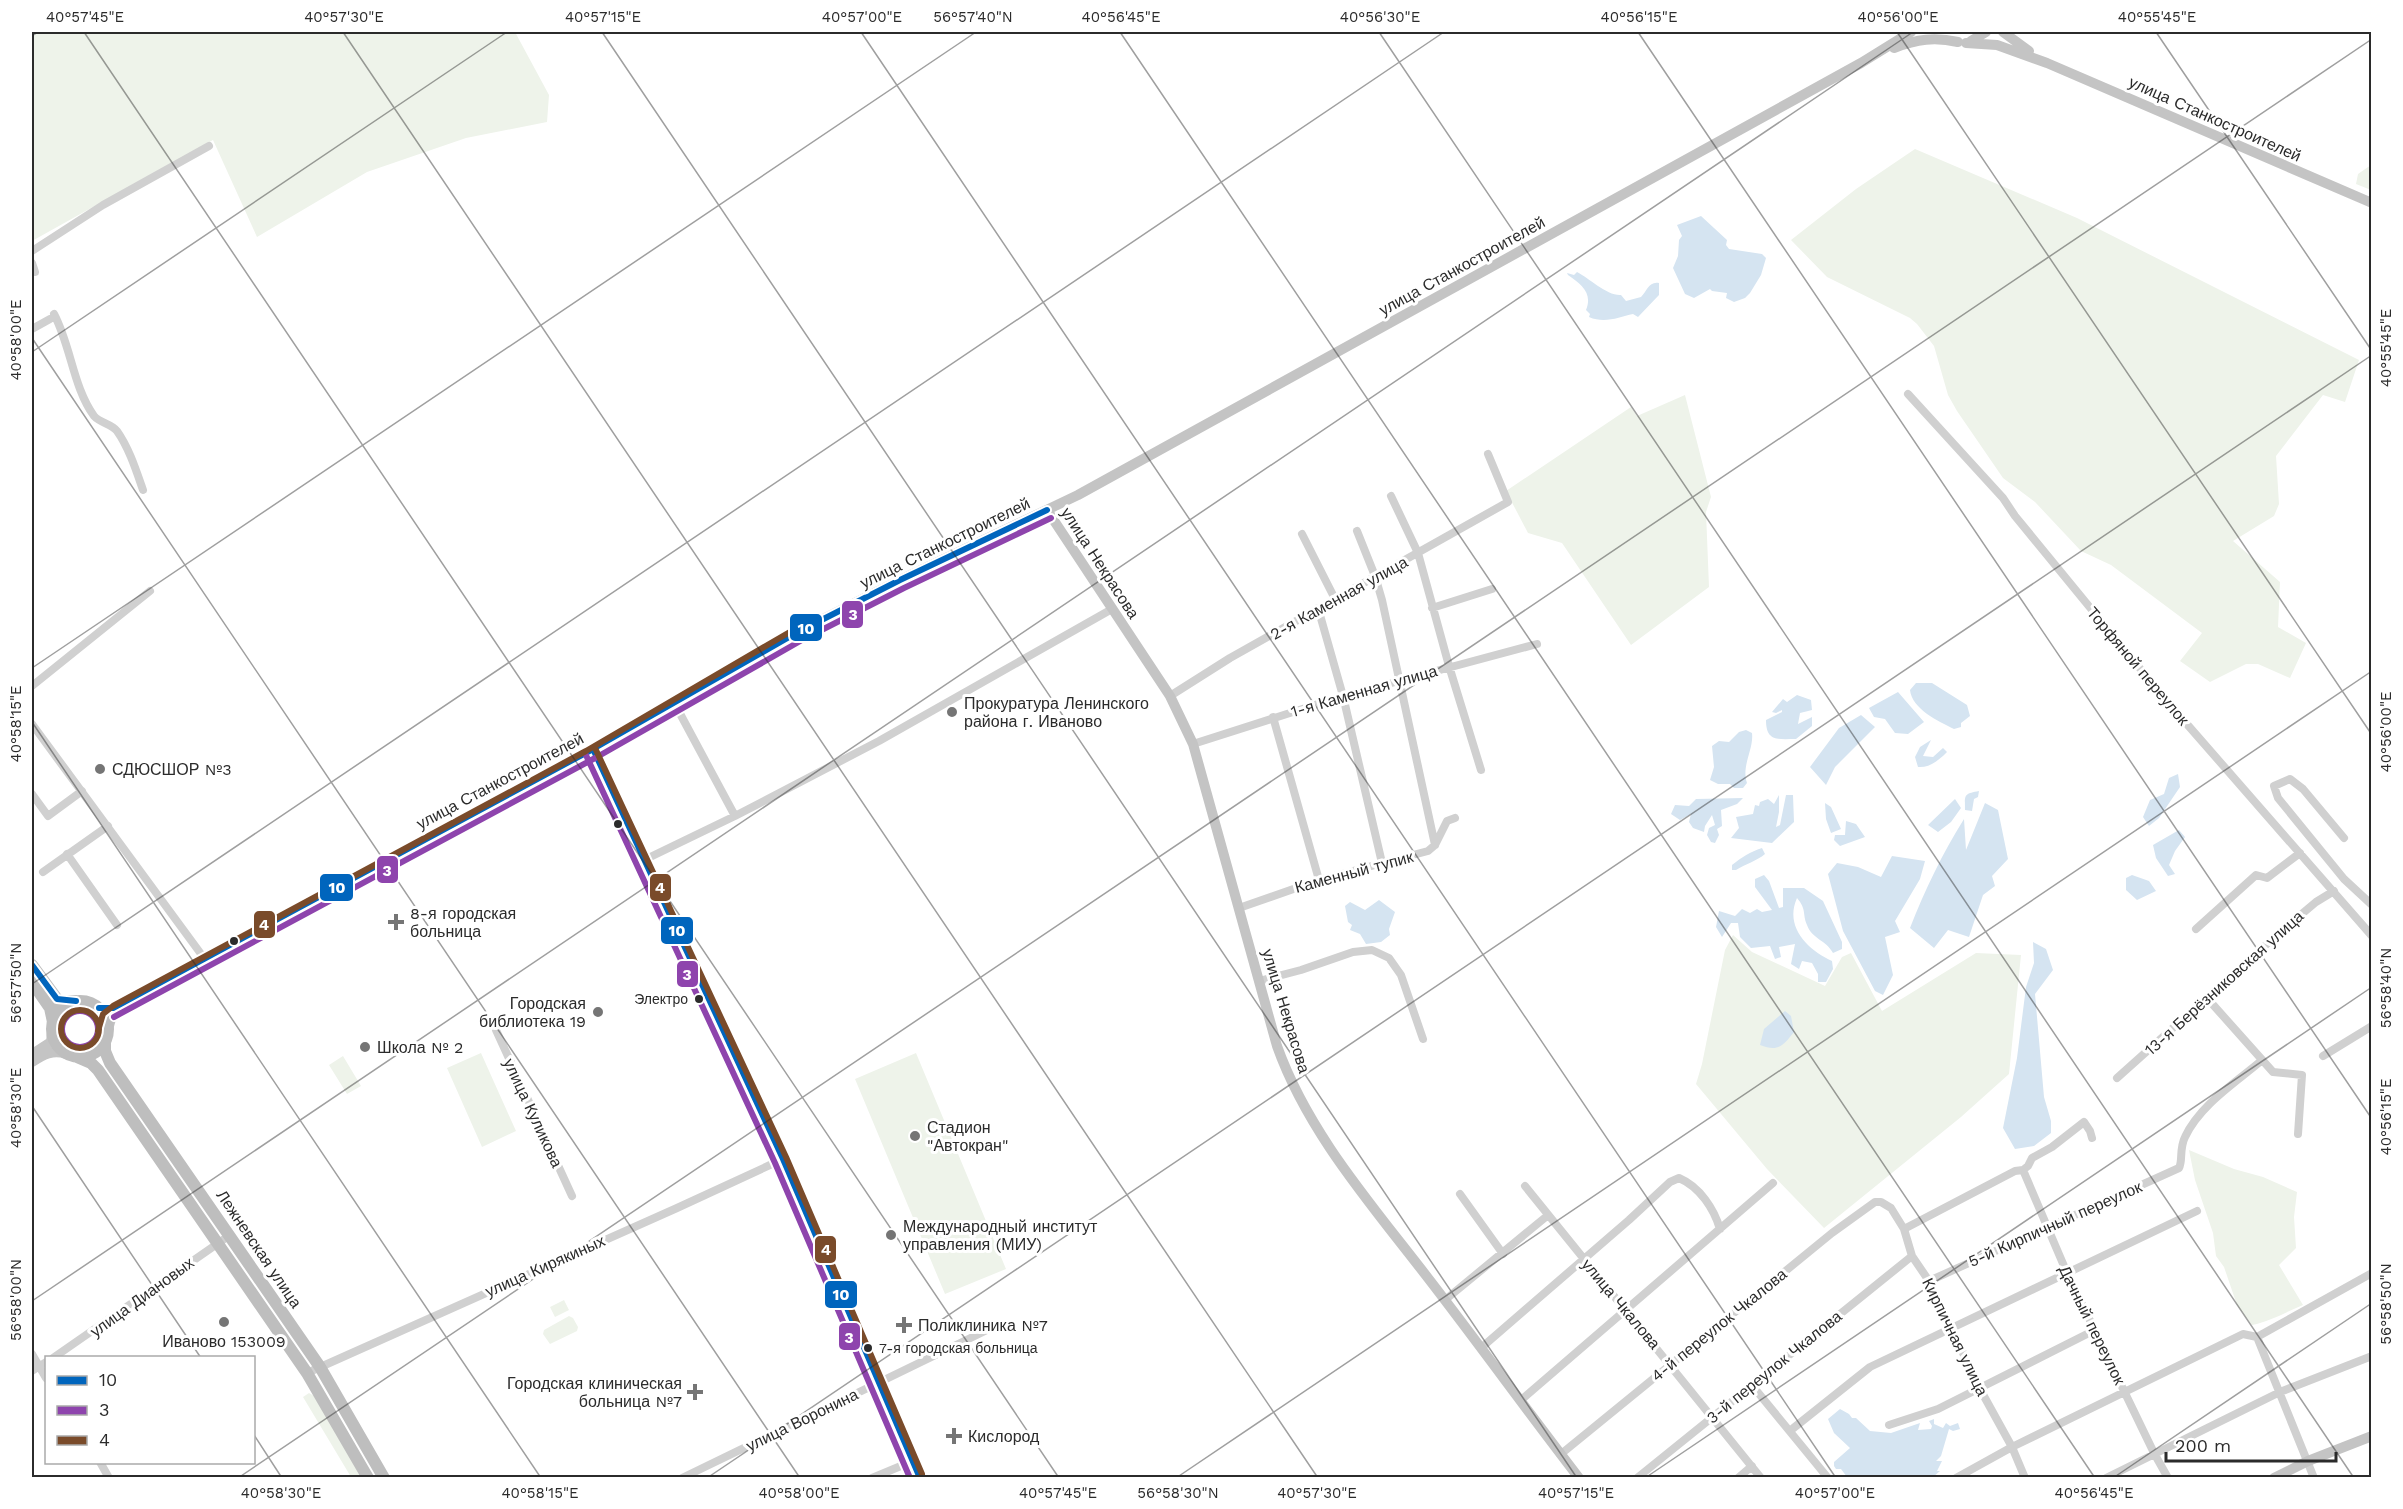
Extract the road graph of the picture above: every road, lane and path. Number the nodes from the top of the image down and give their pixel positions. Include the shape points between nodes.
1 (1911, 32) edge
2 (1941, 32) edge
3 (1986, 32) edge
4 (2003, 32) edge
5 (1962, 42) junction
6 (1861, 63) junction
7 (2047, 63) junction
8 (209, 147) dead end
9 (2372, 203) edge
10 (32, 251) edge
11 (32, 262) edge
12 (34, 272) dead end
13 (32, 329) edge
14 (1908, 394) dead end
15 (1488, 454) dead end
16 (143, 490) dead end
17 (1391, 496) dead end
18 (1048, 512) junction
19 (1358, 531) dead end
20 (1302, 534) dead end
21 (1418, 554) junction
22 (1375, 576) junction
23 (1492, 589) dead end
24 (150, 591) dead end
25 (1335, 599) junction
26 (1318, 608) junction
27 (1432, 608) junction
28 (1112, 609) junction
29 (1536, 644) dead end
30 (1449, 666) junction
31 (1400, 681) junction
32 (32, 686) edge
33 (1170, 696) junction
34 (1343, 696) junction
35 (677, 708) junction
36 (1273, 717) junction
37 (32, 724) edge
38 (1193, 744) junction
39 (591, 754) junction
40 (1481, 770) dead end
41 (82, 791) junction
42 (32, 794) edge
43 (735, 816) junction
44 (1455, 818) dead end
45 (108, 826) junction
46 (2343, 838) dead end
47 (1435, 845) junction
48 (2300, 853) junction
49 (67, 854) junction
50 (641, 861) junction
51 (1382, 863) junction
52 (43, 872) dead end
53 (1319, 880) junction
54 (2334, 891) junction
55 (2372, 905) edge
56 (1239, 908) junction
57 (117, 925) dead end
58 (2196, 929) dead end
59 (2372, 936) edge
60 (204, 958) junction
61 (32, 965) edge
62 (1259, 981) junction
63 (32, 982) edge
64 (2207, 998) junction
65 (76, 1001) junction
66 (98, 1007) junction
67 (2372, 1026) edge
68 (52, 1027) junction
69 (496, 1030) dead end
70 (106, 1037) junction
71 (1424, 1039) dead end
72 (32, 1055) edge
73 (71, 1055) junction
74 (2323, 1056) dead end
75 (2261, 1061) junction
76 (32, 1062) edge
77 (2116, 1078) dead end
78 (2298, 1134) dead end
79 (2092, 1138) dead end
80 (781, 1160) junction
81 (2023, 1170) junction
82 (1773, 1183) dead end
83 (1525, 1186) dead end
84 (1461, 1194) dead end
85 (572, 1196) dead end
86 (1881, 1202) joint
87 (2197, 1211) dead end
88 (1547, 1216) junction
89 (1720, 1229) junction
90 (1905, 1229) junction
91 (2047, 1229) junction
92 (230, 1235) junction
93 (218, 1243) junction
94 (1503, 1254) junction
95 (1912, 1256) junction
96 (1584, 1259) junction
97 (2067, 1273) junction
98 (2372, 1273) edge
99 (1929, 1281) junction
100 (1445, 1300) junction
101 (1625, 1310) junction
102 (1951, 1327) junction
103 (987, 1330) dead end
104 (2095, 1330) junction
105 (2256, 1337) junction
106 (1481, 1348) junction
107 (32, 1354) edge
108 (56, 1356) edge
109 (2372, 1356) edge
110 (1670, 1365) junction
111 (39, 1366) edge
112 (320, 1367) junction
113 (307, 1373) junction
114 (877, 1383) junction
115 (1751, 1384) junction
116 (1980, 1389) junction
117 (2280, 1392) junction
118 (2125, 1393) junction
119 (1520, 1401) junction
120 (1712, 1417) junction
121 (1890, 1425) dead end
122 (1791, 1430) junction
123 (2372, 1436) edge
124 (2012, 1447) junction
125 (2154, 1453) junction
126 (1561, 1454) junction
127 (2308, 1461) junction
128 (911, 1462) junction
129 (101, 1464) edge
130 (1752, 1466) junction
131 (109, 1478) edge
132 (368, 1478) edge
133 (384, 1478) edge
134 (682, 1478) edge
135 (872, 1478) edge
136 (914, 1478) edge
137 (920, 1478) edge
138 (1579, 1478) edge
139 (1637, 1478) edge
140 (1738, 1478) edge
141 (1761, 1478) edge
142 (1828, 1478) edge
143 (1956, 1478) edge
144 (2025, 1478) edge
145 (2106, 1478) edge
146 (2168, 1478) edge
147 (2274, 1478) edge
148 (2314, 1478) edge

1 - 6 main road, улица Станкостроителей
2 - 5 main road
3 - 5 main road
4 - 7 main road, улица Станкостроителей
5 - 6 main road, улица Станкостроителей via 1916,40
5 - 7 main road, улица Станкостроителей via 1997,45
6 - 18 main road, улица Станкостроителей
7 - 9 main road, улица Станкостроителей
8 - 10 street via 103,205
11 - 12 street
13 - 16 street via 52,317 63,331 80,388 95,418 116,429
14 - 48 street, Торфяной переулок via 2003,498 2120,646
15 - 21 street, 2-я Каменная улица via 1508,502
17 - 21 street
18 - 28 main road, улица Некрасова
18 - 35 main road, улица Станкостроителей via 800,637
18 - 39 main road, улица Станкостроителей via 900,579 798,632
19 - 22 street
20 - 25 street
21 - 22 street, 2-я Каменная улица
21 - 27 street
22 - 25 street, 2-я Каменная улица
22 - 31 street
23 - 27 street
24 - 32 street
25 - 26 street, 2-я Каменная улица
26 - 33 street, 2-я Каменная улица
26 - 34 street
27 - 30 street
28 - 33 main road, улица Некрасова
28 - 43 street
29 - 30 street, 1-я Каменная улица
30 - 31 street, 1-я Каменная улица
30 - 40 street
31 - 34 street, 1-я Каменная улица
31 - 47 street
33 - 38 main road, улица Некрасова
34 - 36 street, 1-я Каменная улица
34 - 51 street
35 - 39 main road, улица Станкостроителей
35 - 43 street
36 - 38 street, 1-я Каменная улица
36 - 53 street
37 - 41 street
38 - 56 main road, улица Некрасова
39 - 50 main road
39 - 60 main road, улица Станкостроителей
39 - 70 main road, улица Станкостроителей via 117,1014 111,1019
41 - 42 street via 48,816
41 - 45 street
43 - 50 street
44 - 47 street via 1448,820
45 - 49 street
45 - 60 street
46 - 55 street via 2290,779 2274,786 2278,798 2339,872
47 - 51 street, Каменный тупик via 1428,851
48 - 54 street, Торфяной переулок
48 - 58 street via 2267,878 2251,878
49 - 52 street
49 - 57 street
50 - 80 main road
51 - 53 street, Каменный тупик
53 - 56 street, Каменный тупик
54 - 59 street, Торфяной переулок
54 - 64 street, 13-я Берёзниковская улица via 2278,934
56 - 62 main road, улица Некрасова
60 - 66 main road, улица Станкостроителей via 110,1009
61 - 65 highway via 57,999
62 - 71 street via 1353,952 1372,950 1389,958 1401,975
62 - 100 main road, улица Некрасова via 1277,1046 1296,1092 1325,1141
63 - 68 highway via 50,1008
64 - 75 street
64 - 77 street, 13-я Берёзниковская улица
65 - 66 highway
65 - 68 highway via 62,1009
66 - 70 highway via 106,1021
67 - 74 street
68 - 72 main road via 51,1042
68 - 73 highway via 57,1046
69 - 85 street, улица Куликова
70 - 73 highway via 93,1054
70 - 92 highway, Лежневская улица via 105,1051 110,1063
73 - 76 main road via 57,1051
73 - 93 highway, Лежневская улица via 98,1070
75 - 78 street via 2273,1072 2302,1075
75 - 91 street, 5-й Кирпичный переулок via 2198,1116 2180,1148 2181,1167
79 - 81 street via 2084,1122 2032,1158
80 - 112 street, улица Кирякиных
80 - 114 main road
81 - 90 street via 2015,1170
81 - 91 street, Дачный переулок
82 - 89 street
83 - 88 street, улица Чкалова
84 - 94 street
86 - 90 street, Кирпичная улица via 1891,1208
86 - 110 street, 4-й переулок Чкалова via 1875,1202 1832,1233
87 - 97 street
88 - 94 street
88 - 96 street, улица Чкалова
89 - 96 street via 1714,1211 1690,1183 1679,1178
89 - 101 street
90 - 95 street, Кирпичная улица
91 - 97 street, Дачный переулок
91 - 99 street, 5-й Кирпичный переулок
92 - 93 street, улица Диановых
92 - 112 highway, Лежневская улица
93 - 108 street, улица Диановых
93 - 113 highway, Лежневская улица
94 - 100 street
95 - 99 street, Кирпичная улица
95 - 115 street, 3-й переулок Чкалова
96 - 101 street, улица Чкалова
96 - 106 street
97 - 102 street
97 - 104 street, Дачный переулок
98 - 105 street
99 - 102 street, Кирпичная улица
100 - 106 main road, улица Некрасова
101 - 110 street, улица Чкалова
101 - 119 street
102 - 116 street, Кирпичная улица
102 - 122 street via 1870,1367
103 - 114 street, улица Воронина
104 - 116 street
104 - 118 street, Дачный переулок
105 - 117 street
105 - 118 street via 2243,1334
106 - 119 main road, улица Некрасова
107 - 111 street
109 - 117 street
110 - 120 street, улица Чкалова
110 - 126 street, 4-й переулок Чкалова
112 - 113 street, улица Кирякиных
112 - 133 highway, Лежневская улица
113 - 132 highway, Лежневская улица
114 - 128 main road
114 - 134 street, улица Воронина
115 - 120 street, 3-й переулок Чкалова
115 - 122 street
116 - 121 street
116 - 124 street, Кирпичная улица
117 - 125 street
117 - 127 street
118 - 124 street
118 - 125 street, Дачный переулок
119 - 126 main road, улица Некрасова
120 - 130 street, улица Чкалова
120 - 139 street, 3-й переулок Чкалова
122 - 142 street
123 - 127 main road
124 - 143 street
124 - 144 street, Кирпичная улица
125 - 145 street
125 - 146 street, Дачный переулок
126 - 138 main road, улица Некрасова
127 - 147 main road
127 - 148 street
128 - 135 street
128 - 136 main road
128 - 137 main road
129 - 131 street
130 - 140 street
130 - 141 street, улица Чкалова

